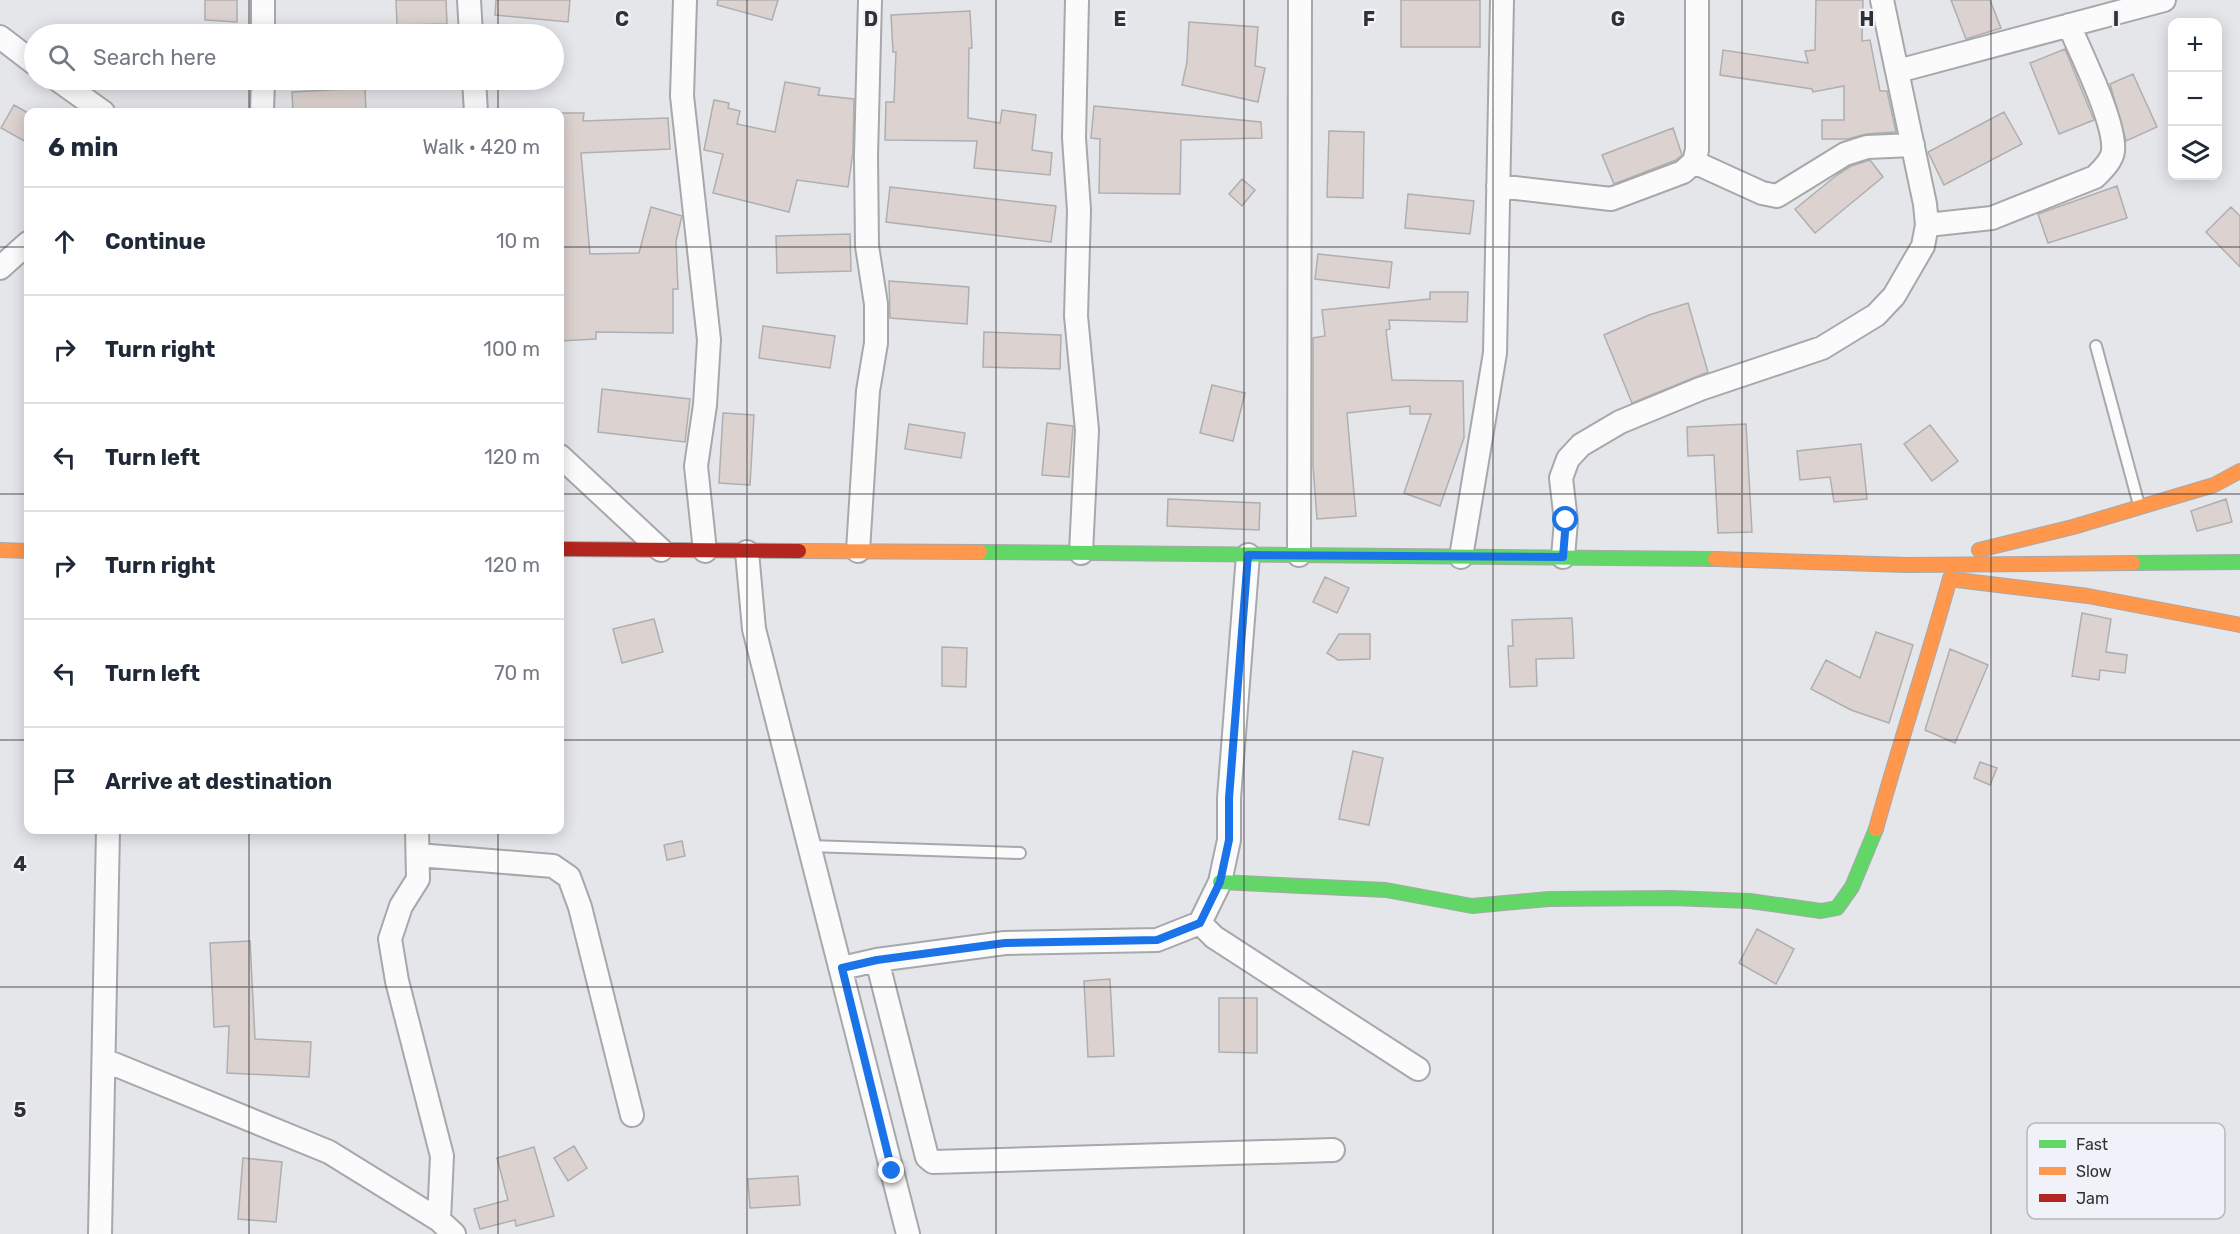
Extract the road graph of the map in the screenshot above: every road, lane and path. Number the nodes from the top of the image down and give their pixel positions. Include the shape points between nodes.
1 (263, 0) edge
2 (469, 0) edge
3 (685, 0) edge
4 (870, 0) edge
5 (1077, 0) edge
6 (1300, 0) edge
7 (1502, 0) edge
8 (1696, 0) edge
9 (1882, 0) edge
10 (2164, 0) edge
11 (263, 24) edge
12 (470, 24) edge
13 (2069, 25) junction
14 (0, 37) edge
15 (24, 55) edge
16 (1898, 71) junction
17 (72, 90) edge
18 (263, 90) edge
19 (475, 90) edge
20 (97, 108) edge
21 (262, 108) edge
22 (476, 108) edge
23 (1913, 145) junction
24 (1694, 162) junction
25 (1498, 186) junction
26 (1927, 225) junction
27 (24, 247) edge
28 (0, 268) edge
29 (2096, 346) dead end
30 (564, 460) edge
31 (2240, 471) edge
32 (2140, 506) junction
33 (564, 549) edge
34 (0, 550) edge
35 (661, 550) junction
36 (24, 551) edge
37 (705, 551) junction
38 (858, 551) junction
39 (747, 552) junction
40 (1081, 553) junction
41 (1248, 555) junction
42 (1299, 555) junction
43 (1461, 556) junction
44 (1563, 557) junction
45 (2240, 562) edge
46 (1907, 565) junction
47 (1950, 578) junction
48 (2240, 625) edge
49 (108, 834) edge
50 (417, 834) edge
51 (810, 846) junction
52 (1020, 853) dead end
53 (417, 855) junction
54 (1220, 882) junction
55 (1200, 923) junction
56 (877, 960) junction
57 (842, 968) junction
58 (104, 1060) junction
59 (1418, 1069) dead end
60 (632, 1115) dead end
61 (1333, 1150) dead end
62 (446, 1227) edge
63 (100, 1234) edge
64 (908, 1234) edge

1 - 11 street
2 - 12 street
3 - 37 street via 682,96 709,340 696,466
4 - 38 street via 867,246 876,304 876,343 868,391
5 - 40 street via 1076,315 1087,430
6 - 42 street
7 - 25 street
8 - 24 street
9 - 16 street
10 - 13 street
13 - 16 street
13 - 26 street via 2111,129 2114,152 2108,164 2095,177 1992,218
14 - 15 street
16 - 23 street
17 - 20 street
18 - 21 street
19 - 22 street
23 - 24 street via 1867,147 1845,154 1777,196
23 - 26 street
24 - 25 street via 1683,172 1611,199
25 - 43 street via 1495,353
26 - 44 street via 1923,246 1894,296 1876,315 1822,348 1771,363 1620,422 1581,445 1568,459 1561,478 1566,520
27 - 28 street
29 - 32 lane
30 - 35 street
31 - 32 street via 2214,485
32 - 46 street via 2004,546
33 - 35 street
34 - 36 street
35 - 37 street
37 - 39 street
38 - 39 street
38 - 40 street
39 - 51 street via 754,629
40 - 41 street
41 - 42 street
41 - 54 street via 1229,840
42 - 43 street
43 - 44 street
44 - 46 street
45 - 46 street
46 - 47 street
47 - 48 street via 2088,596
47 - 54 street via 1875,833 1852,887 1836,908 1821,911 1750,901 1671,898 1549,899 1472,906 1386,890
49 - 58 street
50 - 53 street
51 - 52 lane
51 - 57 street
53 - 60 street via 554,866 568,878 580,907
53 - 62 street via 418,879 401,906 390,939 442,1156
54 - 55 street
55 - 56 street via 1157,940 1005,943
55 - 59 street via 1214,937
56 - 57 street
56 - 61 street via 927,1158 933,1162
57 - 64 street
58 - 62 street via 329,1152
58 - 63 street

